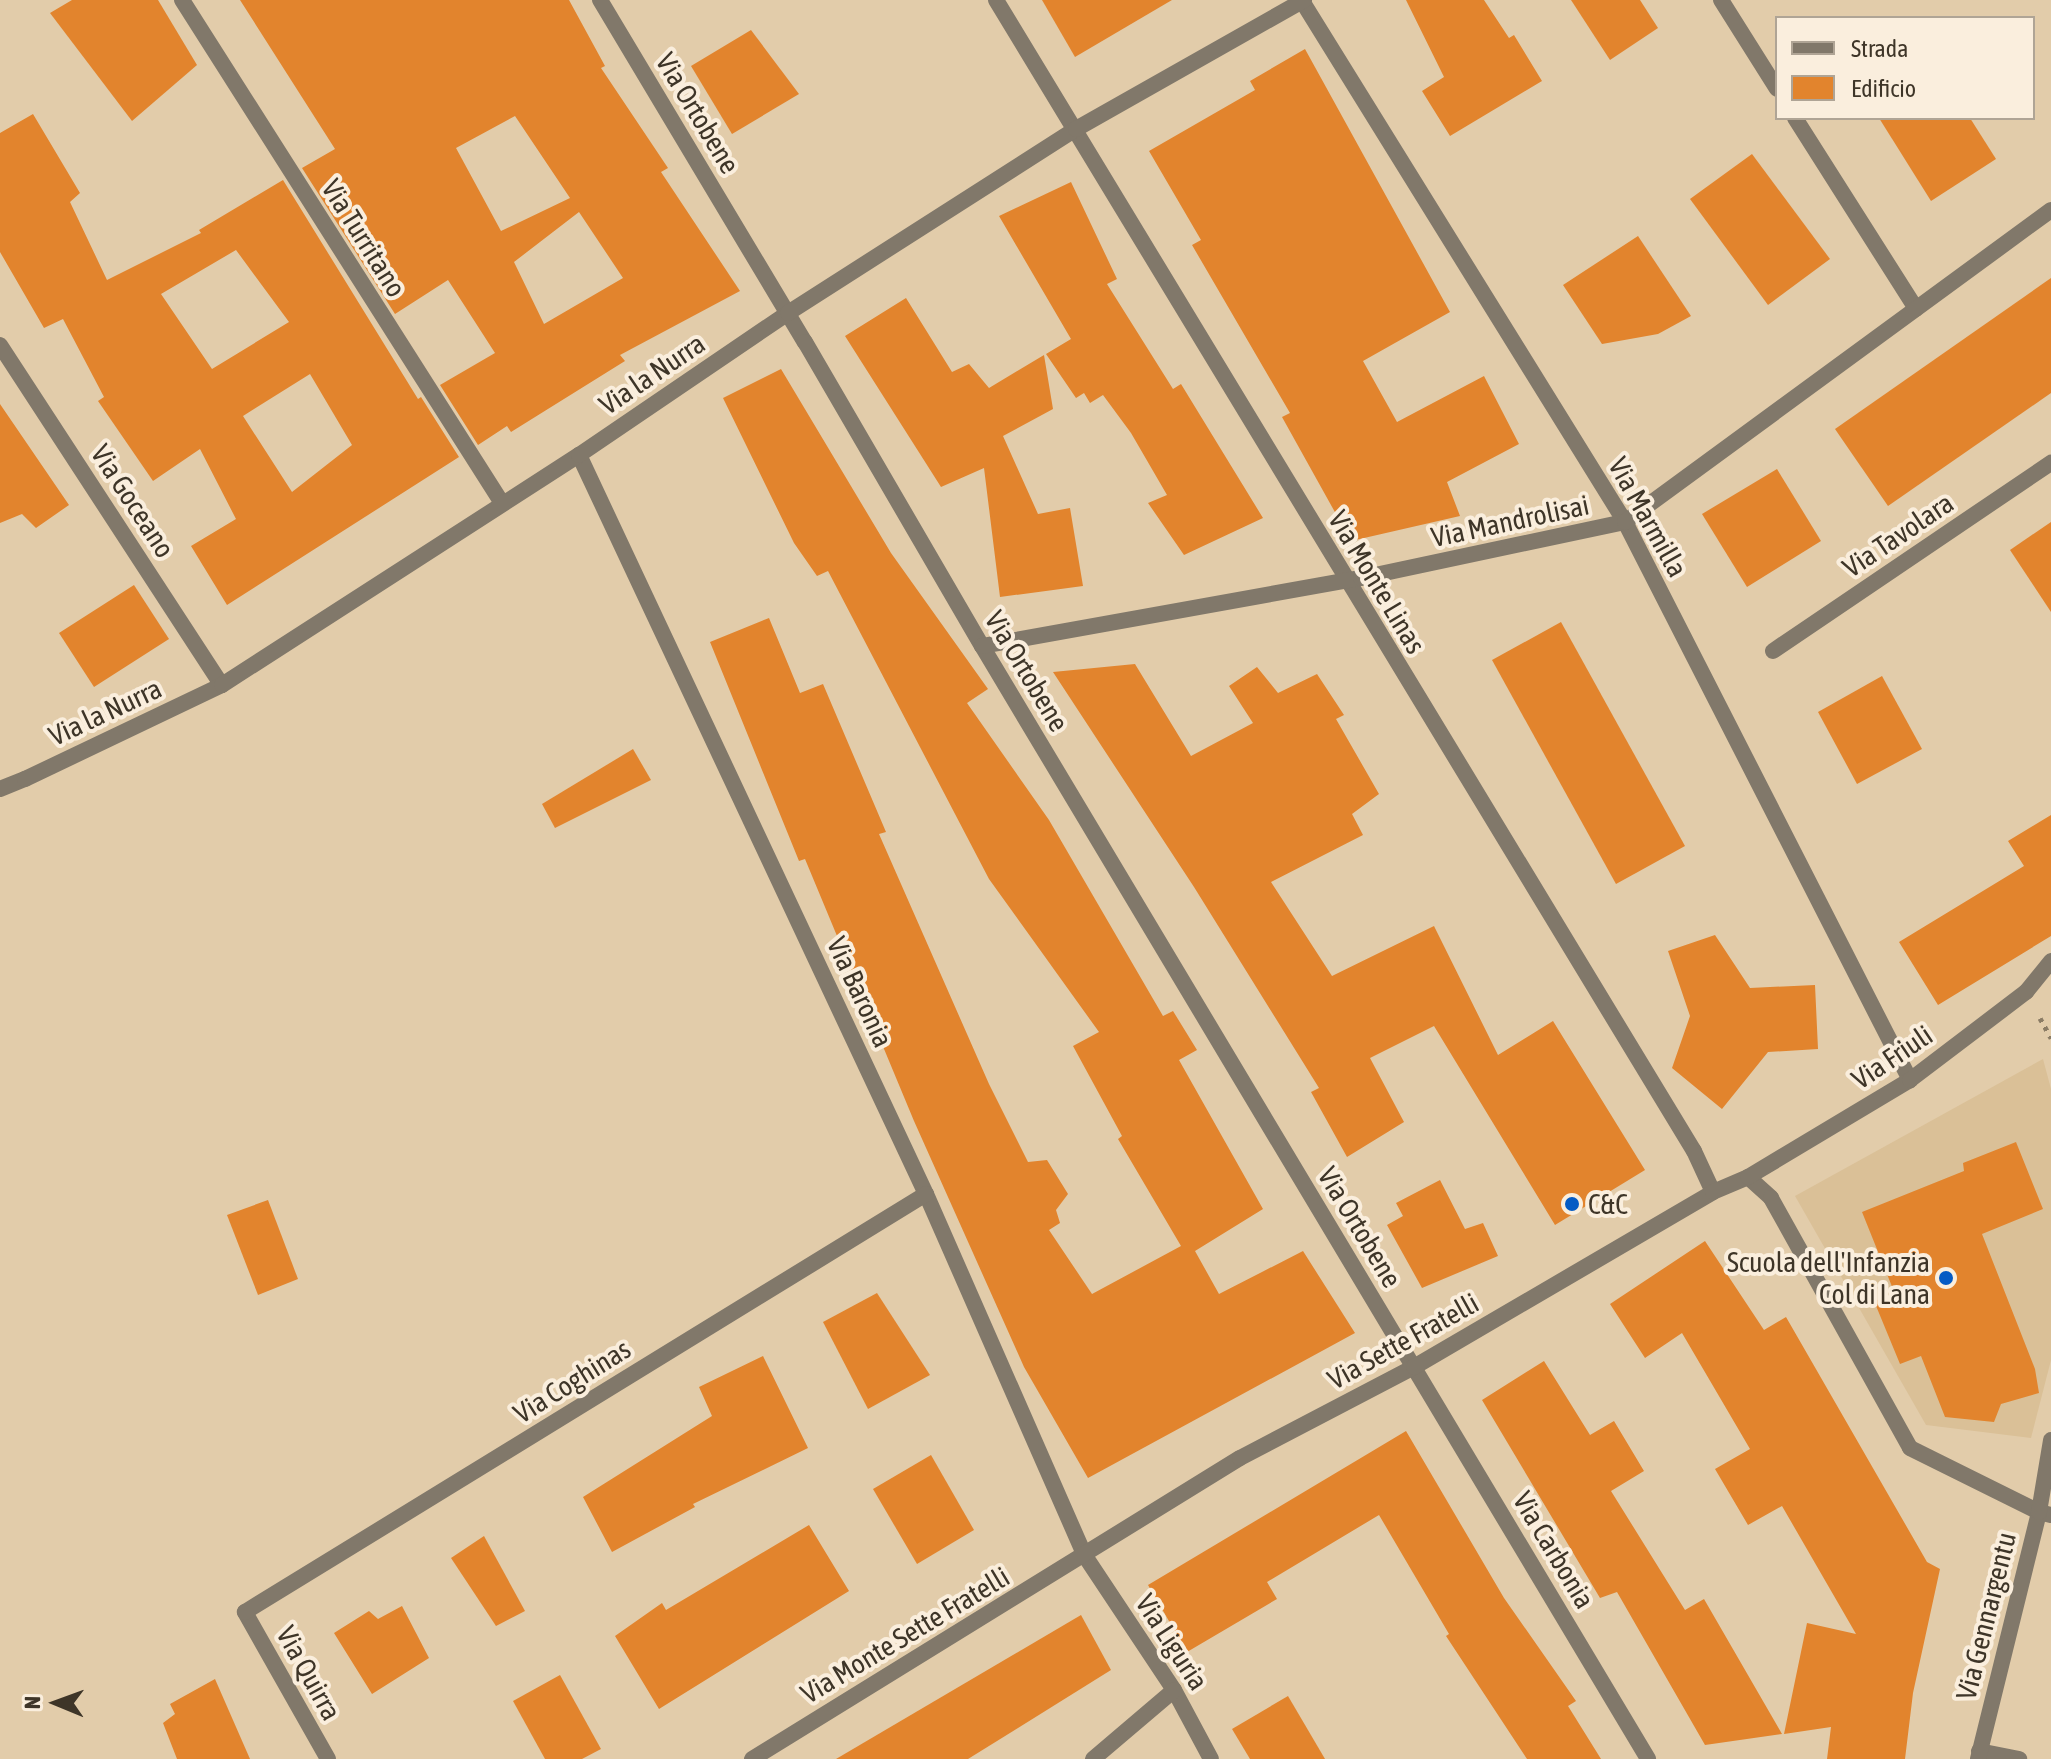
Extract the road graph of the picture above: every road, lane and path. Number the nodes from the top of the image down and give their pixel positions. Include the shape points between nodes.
1 (182, 0) edge
2 (600, 0) edge
3 (996, 0) edge
4 (1721, 0) edge
5 (1303, 1) edge
6 (1775, 86) edge
7 (1796, 120) edge
8 (1076, 129) junction
9 (2051, 210) edge
10 (1916, 309) junction
11 (788, 313) junction
12 (0, 345) edge
13 (579, 455) junction
14 (2051, 463) edge
15 (502, 503) junction
16 (1625, 522) junction
17 (1345, 581) junction
18 (982, 646) junction
19 (1773, 651) dead end
20 (222, 685) junction
21 (0, 789) edge
22 (2051, 961) edge
23 (1910, 1080) junction
24 (1748, 1177) junction
25 (1713, 1192) junction
26 (926, 1194) junction
27 (1414, 1367) junction
28 (2051, 1440) edge
29 (2045, 1513) edge
30 (1085, 1556) junction
31 (245, 1612) joint
32 (1174, 1690) junction
33 (1978, 1755) edge
34 (328, 1759) edge
35 (752, 1759) edge
36 (1093, 1759) edge
37 (1211, 1759) edge
38 (1648, 1759) edge
39 (2019, 1759) edge

1 - 15 street, Via Turritano
2 - 11 street, Via Ortobene
3 - 8 street, Via Monte Linas
4 - 6 street
5 - 8 street, Via la Nurra
5 - 16 street, Via Marmilla
7 - 10 street
8 - 11 street, Via la Nurra
8 - 17 street, Via Monte Linas
9 - 10 street, Via Mandrolisai
10 - 16 street, Via Mandrolisai
11 - 13 street, Via la Nurra
11 - 18 street, Via Ortobene
12 - 20 street, Via Goceano
13 - 15 street, Via la Nurra
13 - 26 street, Via Baronia
14 - 19 street, Via Tavolara
15 - 20 street, Via la Nurra
16 - 17 street, Via Mandrolisai
16 - 23 street, Via Marmilla
17 - 18 street, Via Mandrolisai
17 - 25 street, Via Monte Linas via 1694,1151
18 - 27 street, Via Ortobene
20 - 21 street, Via la Nurra
22 - 23 street, Via Friuli via 2026,992
23 - 24 street, Via Friuli
24 - 25 street, Via Sette Fratelli
24 - 29 street, Via Gennargentu via 1771,1198 1910,1448
25 - 27 street, Via Sette Fratelli
26 - 30 street, Via Baronia
26 - 31 street, Via Coghinas
27 - 30 street, Via Sette Fratelli via 1240,1458
27 - 38 street, Via Carbonia
28 - 29 street
29 - 33 street, Via Gennargentu
30 - 32 street, Via Liguria
30 - 35 street, Via Monte Sette Fratelli
31 - 34 street, Via Quirra
32 - 36 street
32 - 37 street, Via Liguria
33 - 39 street

